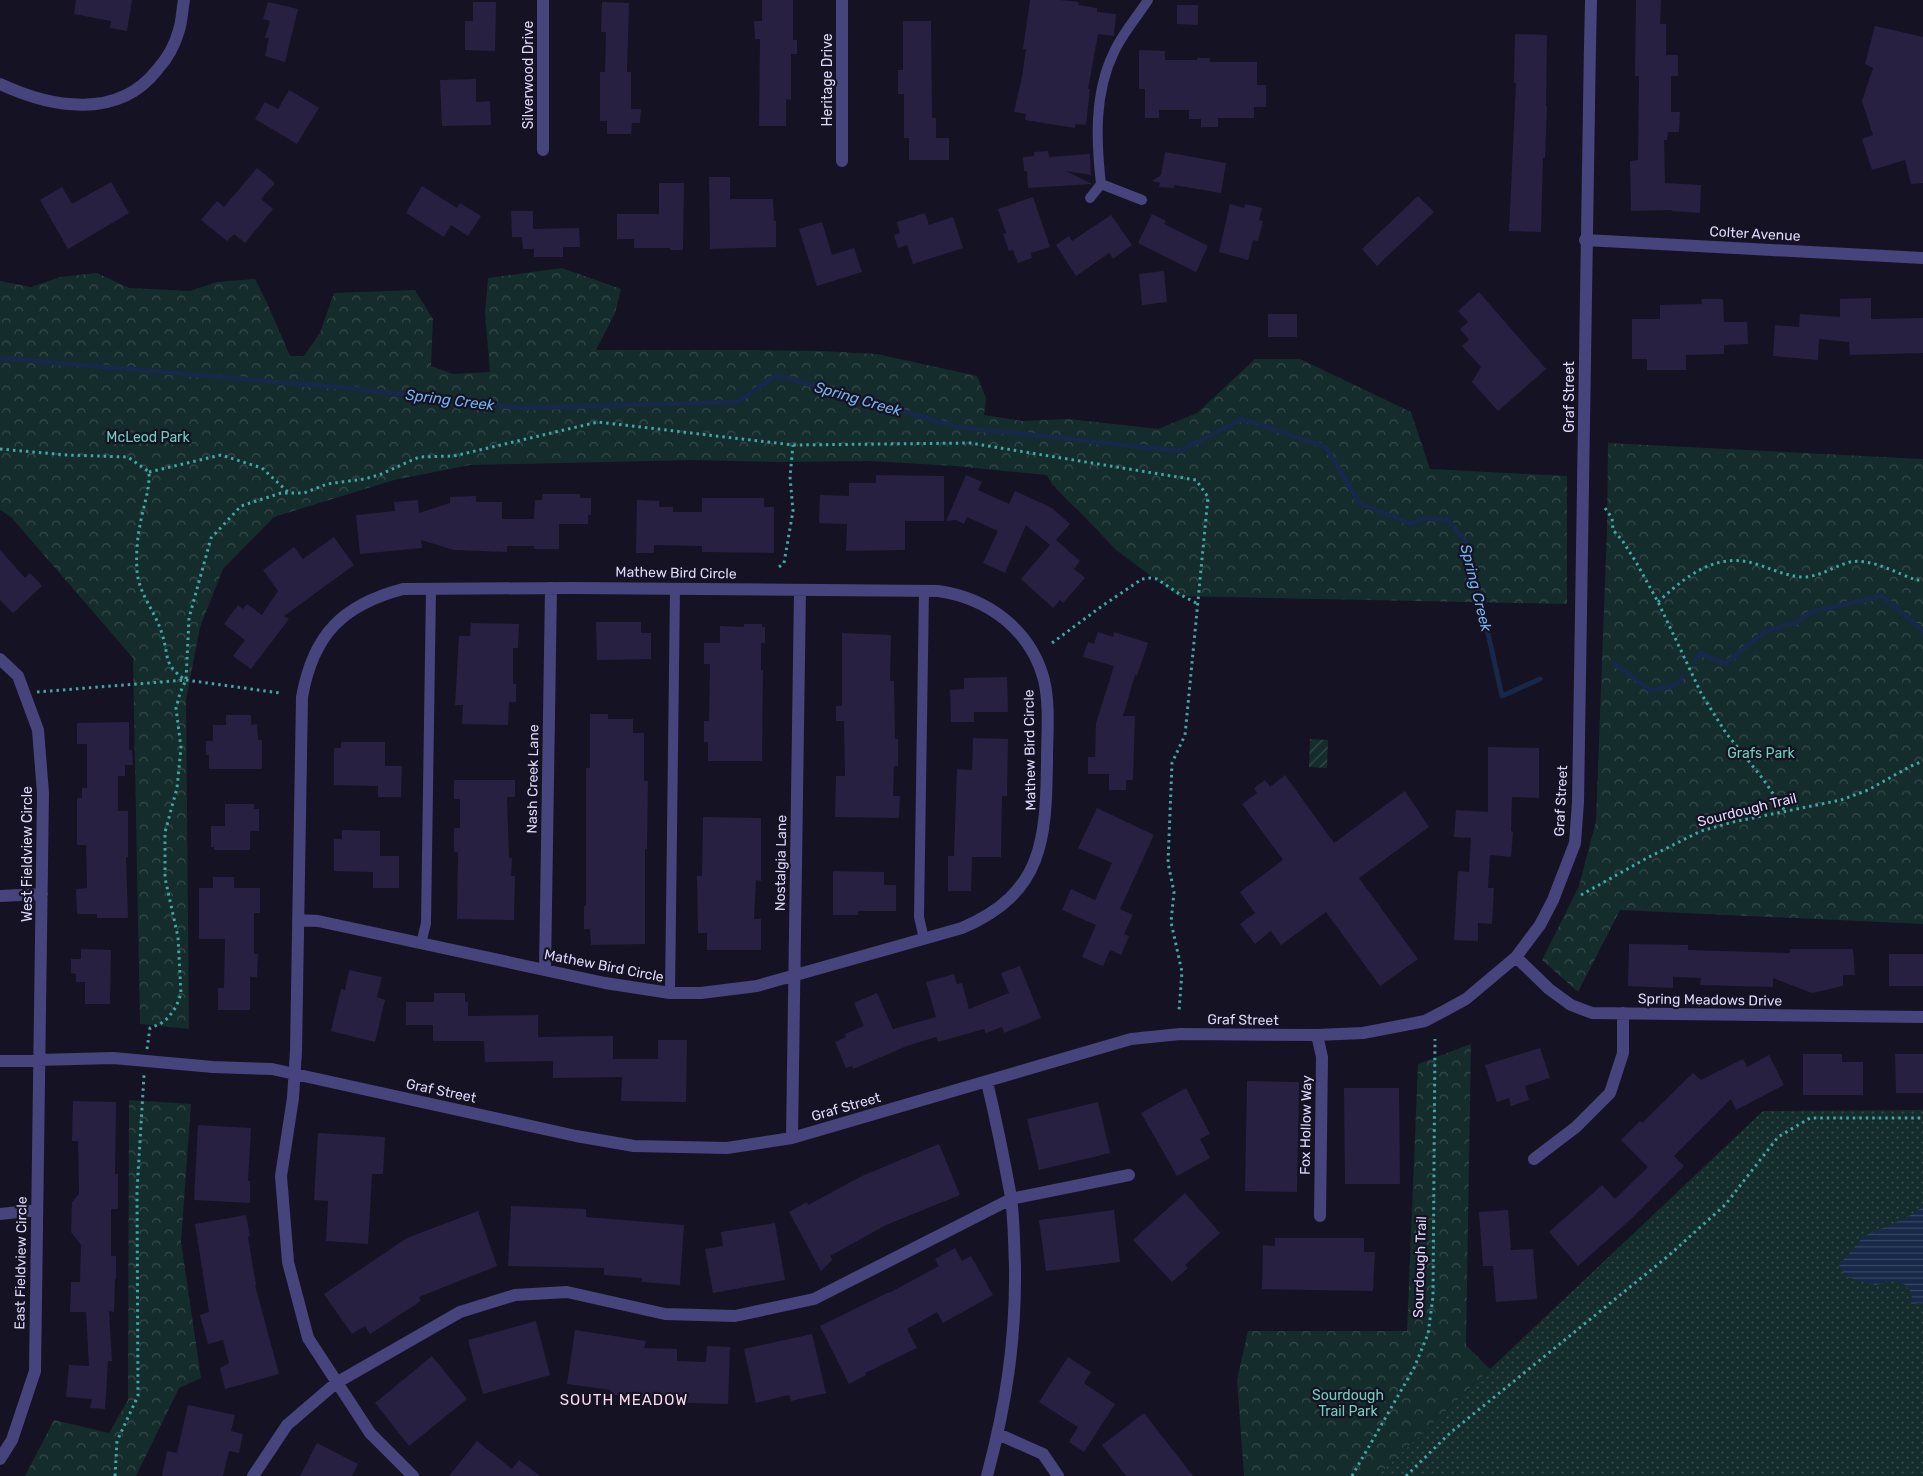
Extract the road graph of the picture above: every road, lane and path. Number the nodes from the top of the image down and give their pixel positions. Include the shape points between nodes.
1 (184, 0) edge
2 (543, 0) edge
3 (842, 0) edge
4 (1148, 0) edge
5 (1592, 0) edge
6 (0, 84) edge
7 (543, 150) dead end
8 (842, 161) dead end
9 (1101, 184) junction
10 (1090, 198) dead end
11 (1142, 200) dead end
12 (1585, 240) junction
13 (1923, 258) edge
14 (793, 445) junction
15 (0, 449) edge
16 (149, 472) junction
17 (288, 492) junction
18 (1605, 508) dead end
19 (779, 567) dead end
20 (1923, 580) edge
21 (431, 588) junction
22 (551, 588) junction
23 (675, 588) junction
24 (800, 590) junction
25 (924, 590) junction
26 (1658, 602) junction
27 (1198, 604) junction
28 (1052, 643) dead end
29 (0, 659) edge
30 (186, 680) junction
31 (24, 693) junction
32 (280, 693) dead end
33 (1923, 761) edge
34 (1785, 811) junction
35 (42, 894) junction
36 (1582, 895) dead end
37 (0, 896) edge
38 (298, 920) junction
39 (924, 939) junction
40 (421, 944) junction
41 (1516, 957) junction
42 (545, 970) junction
43 (794, 976) junction
44 (670, 993) junction
45 (1179, 1011) dead end
46 (1623, 1013) junction
47 (1923, 1017) edge
48 (1317, 1035) junction
49 (1435, 1039) dead end
50 (39, 1060) junction
51 (0, 1061) edge
52 (295, 1074) junction
53 (987, 1082) junction
54 (1923, 1118) edge
55 (792, 1138) junction
56 (1534, 1159) dead end
57 (1129, 1175) dead end
58 (1011, 1199) junction
59 (37, 1210) junction
60 (0, 1214) edge
61 (1320, 1216) dead end
62 (336, 1383) junction
63 (998, 1434) junction
64 (0, 1459) edge
65 (252, 1476) edge
66 (413, 1476) edge
67 (987, 1476) edge
68 (1058, 1476) edge
69 (1352, 1476) edge
70 (1406, 1476) edge

1 - 6 street via 179,31 168,58 148,82 121,99 88,106 61,104 18,93
2 - 7 street, Silverwood Drive
3 - 8 street, Heritage Drive
4 - 9 lane via 1114,51 1102,87 1097,124
5 - 12 street, Graf Street
9 - 10 lane
9 - 11 lane
12 - 13 street, Colter Avenue
12 - 41 street, Graf Street via 1583,512 1575,843 1553,900 1540,925
14 - 17 path via 598,422 454,456 419,457 364,480 326,484 304,493
14 - 19 path via 790,477 793,511 784,563
14 - 27 path via 970,443 1196,480 1208,497
15 - 16 path via 128,457
16 - 17 path via 221,455 262,468
16 - 30 path via 137,571 142,592 162,634 166,658 173,671
17 - 30 path via 241,506 211,538 189,618
18 - 26 path via 1612,518 1613,530 1636,562
20 - 26 path via 1862,561 1805,577 1754,563 1722,562 1702,567
21 - 22 street, Mathew Bird Circle
21 - 38 street, Mathew Bird Circle via 403,589 364,602 334,624 312,658 302,697
21 - 40 lane via 426,923
22 - 23 street, Mathew Bird Circle
22 - 42 street, Nash Creek Lane
23 - 24 street, Mathew Bird Circle
23 - 44 lane
24 - 25 street, Mathew Bird Circle
24 - 43 street, Nostalgia Lane
25 - 39 lane via 919,917
25 - 39 street, Mathew Bird Circle via 969,598 1002,616 1017,630 1034,654 1044,681 1047,720 1044,829 1034,864 1025,881 1013,896 981,920
26 - 34 path via 1702,695 1726,733 1764,778
27 - 28 path via 1157,579 1142,580
27 - 45 path via 1185,735 1172,763 1168,863 1174,892 1171,922 1182,972
29 - 31 street, West Fieldview Circle via 18,676
30 - 31 path
30 - 32 path
31 - 35 street, West Fieldview Circle via 38,730 43,792
33 - 34 path, Sourdough Trail via 1868,790 1841,800
34 - 36 path, Sourdough Trail via 1700,831
35 - 37 street
35 - 50 street, West Fieldview Circle
38 - 40 street, Mathew Bird Circle via 318,921
38 - 52 street, Mathew Bird Circle
39 - 43 street, Mathew Bird Circle
40 - 42 street, Mathew Bird Circle
41 - 46 street, Spring Meadows Drive via 1549,989 1571,1004 1592,1013
41 - 48 street, Graf Street via 1466,999 1425,1020 1363,1033
42 - 44 street, Mathew Bird Circle
43 - 44 street, Mathew Bird Circle via 730,990
43 - 55 street, Nostalgia Lane
46 - 47 street, Spring Meadows Drive
46 - 56 street via 1623,1053 1610,1093 1576,1127
48 - 53 street, Graf Street via 1160,1035 1131,1039
48 - 61 street, Fox Hollow Way via 1322,1057
49 - 69 path, Sourdough Trail via 1433,1297 1428,1334 1414,1368
50 - 51 street, Graf Street
50 - 52 street, Graf Street via 114,1058 272,1069
50 - 59 street, East Fieldview Circle
52 - 55 street, Graf Street via 634,1146 727,1148
52 - 62 street, Mathew Bird Circle via 281,1176 288,1262 308,1338
53 - 55 street, Graf Street
53 - 58 street
54 - 70 path via 1810,1118 1778,1137 1725,1205 1667,1257 1450,1433
57 - 58 street
58 - 62 street via 814,1299 735,1316 666,1314 567,1292 515,1295 460,1312
58 - 63 street via 1016,1308 1010,1372
59 - 60 street
59 - 64 street, East Fieldview Circle via 35,1370 12,1440
62 - 65 street via 287,1425
62 - 66 street, Mathew Bird Circle via 370,1433
63 - 67 street
63 - 68 street via 1043,1454

